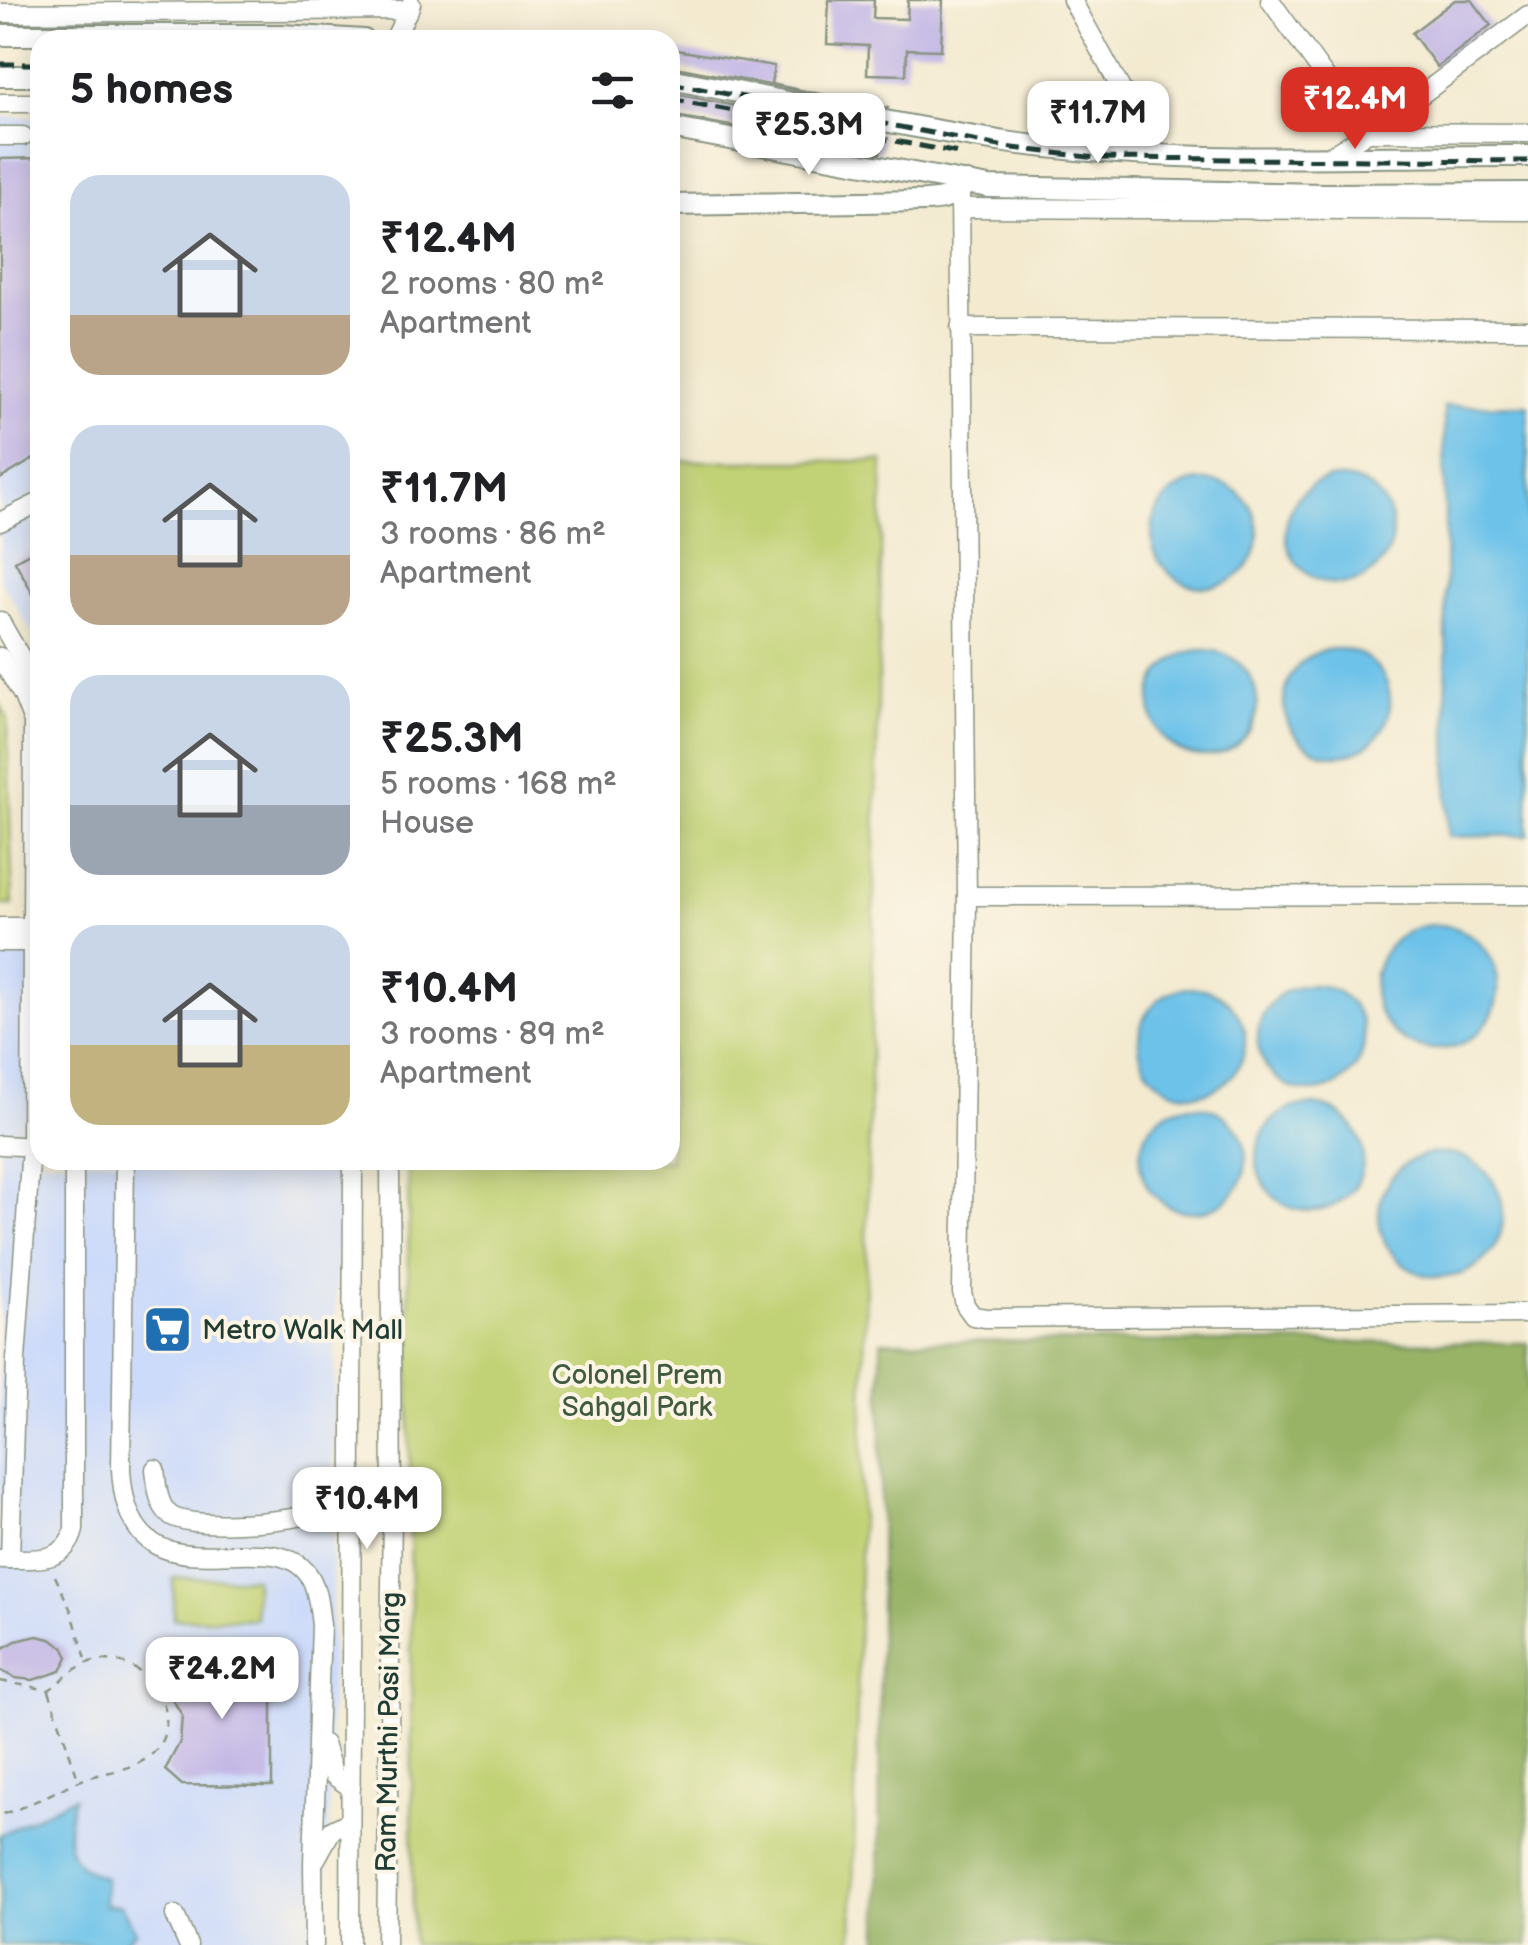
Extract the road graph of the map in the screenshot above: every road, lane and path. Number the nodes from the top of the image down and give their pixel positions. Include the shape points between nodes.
1 (1072, 0) edge
2 (1270, 0) edge
3 (106, 5) edge
4 (411, 5) edge
5 (0, 12) edge
6 (1528, 15) edge
7 (399, 30) edge
8 (0, 35) edge
9 (30, 35) edge
10 (0, 76) edge
11 (30, 76) edge
12 (680, 81) edge
13 (0, 103) edge
14 (30, 103) edge
15 (680, 130) edge
16 (1368, 132) junction
17 (1528, 134) edge
18 (0, 136) edge
19 (23, 136) dead end
20 (1157, 154) junction
21 (1528, 156) edge
22 (1329, 158) junction
23 (1528, 192) edge
24 (962, 195) junction
25 (680, 205) edge
26 (1528, 211) edge
27 (960, 328) junction
28 (1528, 329) edge
29 (30, 507) edge
30 (0, 522) edge
31 (0, 620) edge
32 (0, 658) edge
33 (30, 673) edge
34 (30, 713) edge
35 (1528, 895) edge
36 (967, 896) junction
37 (0, 927) edge
38 (30, 933) edge
39 (30, 936) edge
40 (0, 942) edge
41 (0, 1145) edge
42 (30, 1148) edge
43 (34, 1170) edge
44 (74, 1170) edge
45 (125, 1170) edge
46 (353, 1170) edge
47 (390, 1170) edge
48 (1528, 1314) edge
49 (156, 1469) dead end
50 (352, 1493) junction
51 (5, 1558) edge
52 (47, 1559) junction
53 (88, 1663) junction
54 (0, 1681) edge
55 (49, 1690) junction
56 (319, 1729) junction
57 (78, 1781) junction
58 (351, 1788) junction
59 (0, 1815) edge
60 (350, 1821) junction
61 (313, 1863) junction
62 (174, 1915) dead end
63 (188, 1945) edge
64 (314, 1945) edge
65 (350, 1945) edge
66 (386, 1945) edge

1 - 20 street
2 - 16 street
3 - 4 street
3 - 5 street
4 - 7 street
6 - 16 street
8 - 9 main road
10 - 11 main road
12 - 20 main road via 1006,142
13 - 14 street
15 - 24 main road
16 - 17 street
16 - 22 street
18 - 19 street
20 - 22 main road
21 - 22 main road
23 - 24 main road via 989,187
24 - 25 main road
24 - 26 street
24 - 27 street
27 - 28 street
27 - 36 street
29 - 30 street
31 - 33 street
32 - 34 street
35 - 36 street
36 - 48 street via 962,1292 973,1316
37 - 38 street
39 - 40 street
41 - 42 street
43 - 51 street
44 - 52 street via 74,1530 62,1553
45 - 56 street via 126,1508 148,1540 165,1550 273,1556 302,1568 320,1614
46 - 50 street, Ram Murthi Pasi Marg
47 - 66 street, Ram Murthi Pasi Marg
49 - 50 street via 161,1502 184,1522 277,1520 334,1505
50 - 58 street, Ram Murthi Pasi Marg
51 - 52 street
52 - 53 path
53 - 55 path
53 - 57 path via 126,1662 151,1680 163,1701 165,1724 157,1749 140,1763
54 - 55 path
55 - 57 path
56 - 58 street via 334,1776
56 - 61 street
57 - 59 path
58 - 60 street, Ram Murthi Pasi Marg
60 - 61 street via 332,1830
60 - 65 street, Ram Murthi Pasi Marg
61 - 64 street
62 - 63 street

